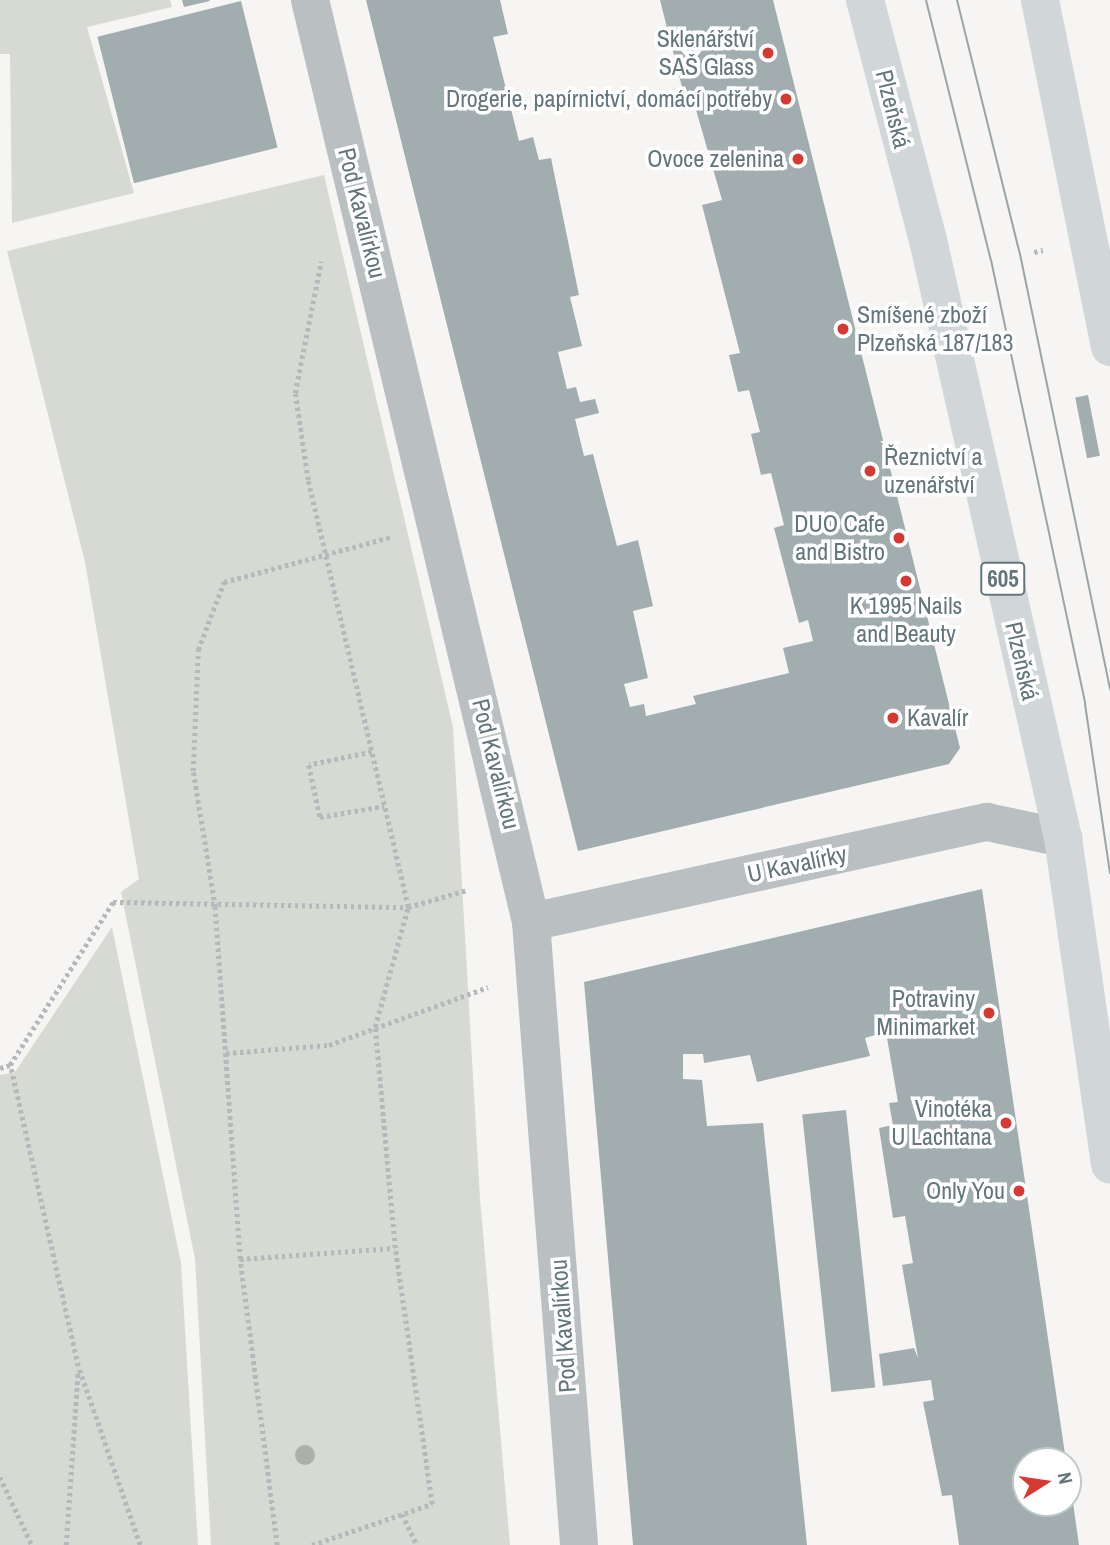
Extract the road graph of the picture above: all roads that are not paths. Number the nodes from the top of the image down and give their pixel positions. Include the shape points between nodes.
1 (310, 0) edge
2 (865, 0) edge
3 (1040, 0) edge
4 (1110, 347) edge
5 (1063, 838) junction
6 (531, 922) junction
7 (1110, 1165) edge
8 (579, 1545) edge

1 - 6 street, Pod Kavalírkou
2 - 5 main road, Plzeňská / 605 via 928,240
3 - 4 main road
5 - 6 street, U Kavalírky via 987,822
5 - 7 main road, Plzeňská / 605
6 - 8 street, Pod Kavalírkou

